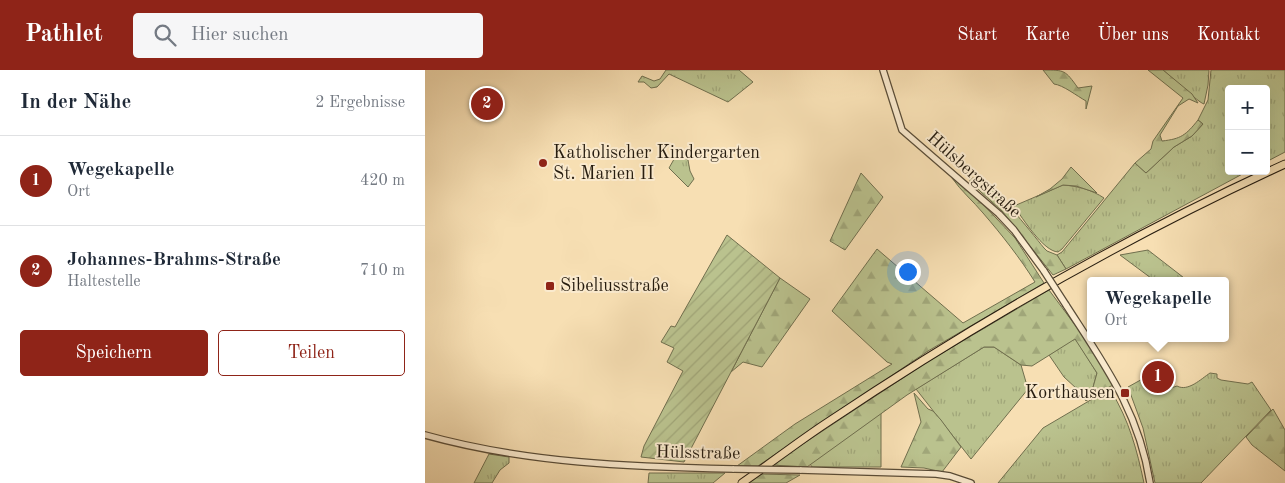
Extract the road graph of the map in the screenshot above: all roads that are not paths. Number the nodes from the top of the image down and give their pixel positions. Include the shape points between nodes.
1 (883, 70) edge
2 (1285, 164) edge
3 (1087, 339) edge
4 (1089, 342) edge
5 (425, 435) edge
6 (742, 483) edge
7 (971, 483) edge
8 (1150, 483) edge

1 - 3 street, Hülsbergstraße, bridge via 903,130 1014,230
2 - 6 main road via 1177,216 1007,309 827,422
4 - 8 street, Hülsbergstraße, bridge via 1122,395 1140,438
5 - 7 street, Hülsstraße, bridge via 506,453 627,467 936,474

